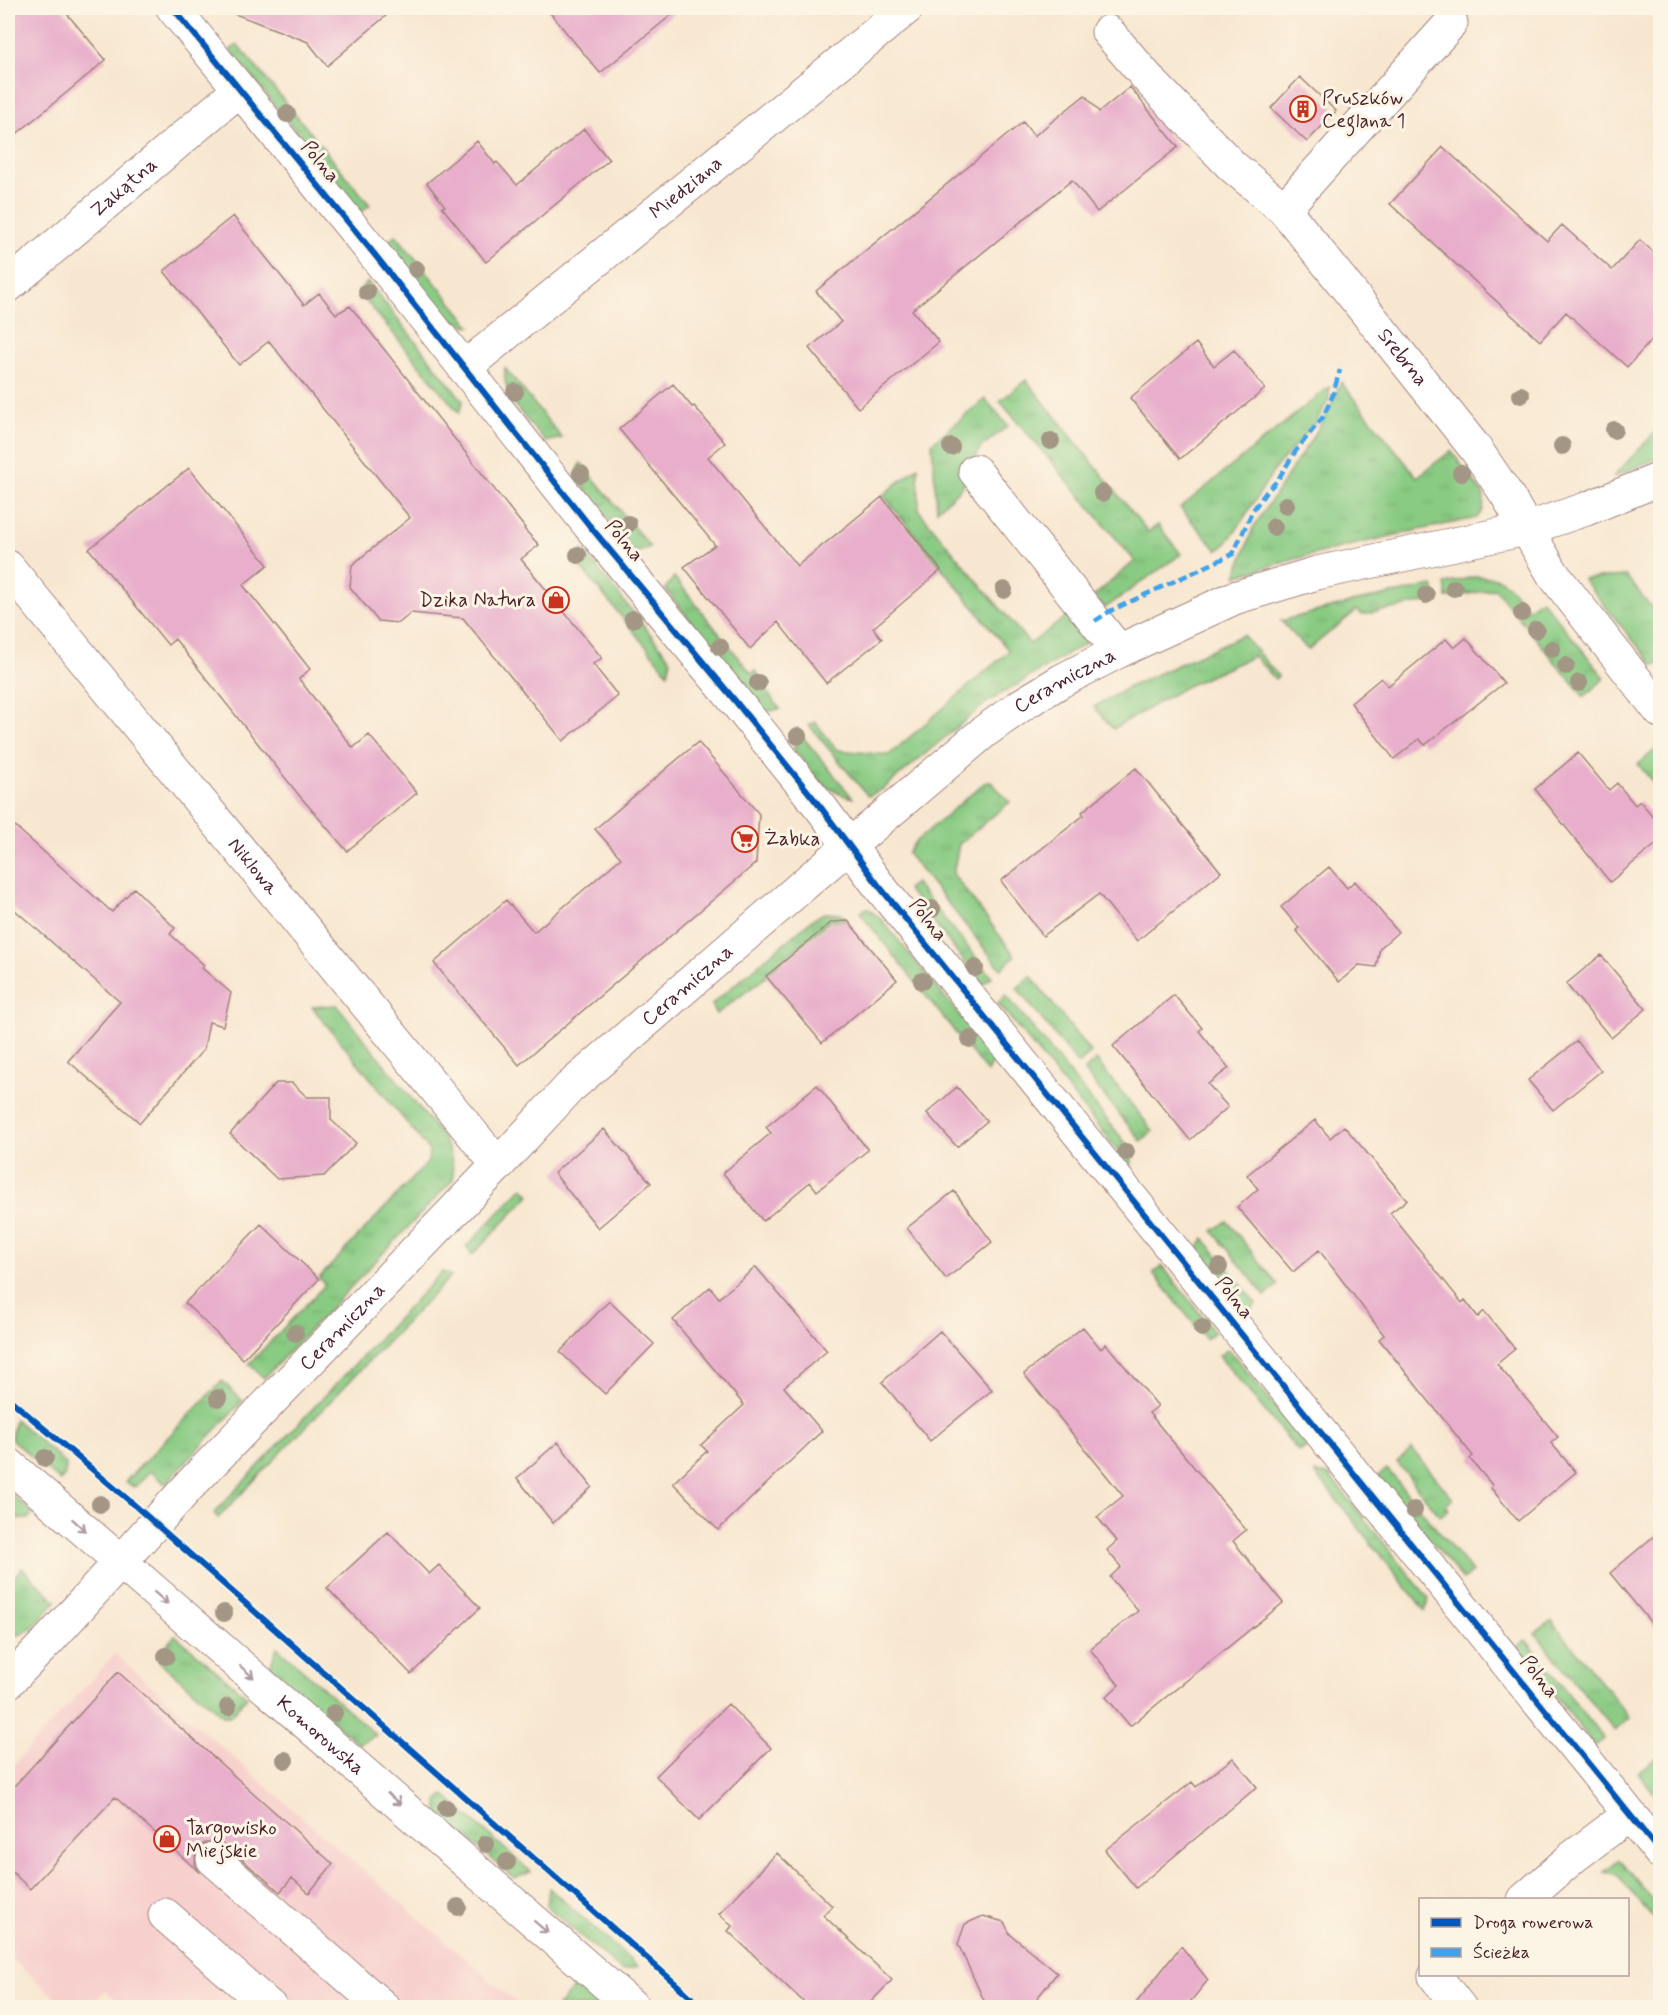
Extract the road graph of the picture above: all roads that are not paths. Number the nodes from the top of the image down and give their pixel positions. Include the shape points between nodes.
1 (173, 8) edge
2 (907, 8) edge
3 (1450, 23) dead end
4 (1108, 32) dead end
5 (239, 90) junction
6 (1284, 209) junction
7 (8, 286) edge
8 (464, 368) junction
9 (975, 471) dead end
10 (1660, 478) edge
11 (1526, 529) junction
12 (8, 567) edge
13 (1119, 651) junction
14 (1660, 711) edge
15 (849, 847) junction
16 (498, 1165) junction
17 (8, 1464) edge
18 (120, 1562) junction
19 (8, 1682) edge
20 (1629, 1815) junction
21 (1660, 1852) edge
22 (213, 1859) dead end
23 (1525, 1898) edge
24 (165, 1915) dead end
25 (1435, 1976) edge
26 (271, 2007) edge
27 (384, 2007) edge
28 (634, 2007) edge
29 (1460, 2007) edge

1 - 5 street, Polna
2 - 8 street, Miedziana
3 - 6 street
4 - 6 street, Srebrna via 1232,166
5 - 7 street, Zakątna
5 - 8 street, Polna
6 - 11 street, Srebrna via 1475,448
8 - 15 street, Polna
9 - 13 street
10 - 11 street, Ceramiczna via 1587,509
11 - 13 street, Ceramiczna via 1270,586 1234,598
11 - 14 street, Srebrna via 1553,574
12 - 16 street, Niklowa
13 - 15 street, Ceramiczna via 1051,686 984,731
15 - 16 street, Ceramiczna via 569,1088
15 - 20 street, Polna
16 - 18 street, Ceramiczna
17 -> 18 street, Komorowska
18 - 19 street, Ceramiczna
18 -> 28 street, Komorowska
20 - 21 street, Polna
20 - 23 street
22 - 27 street
24 - 26 street
25 - 29 street

